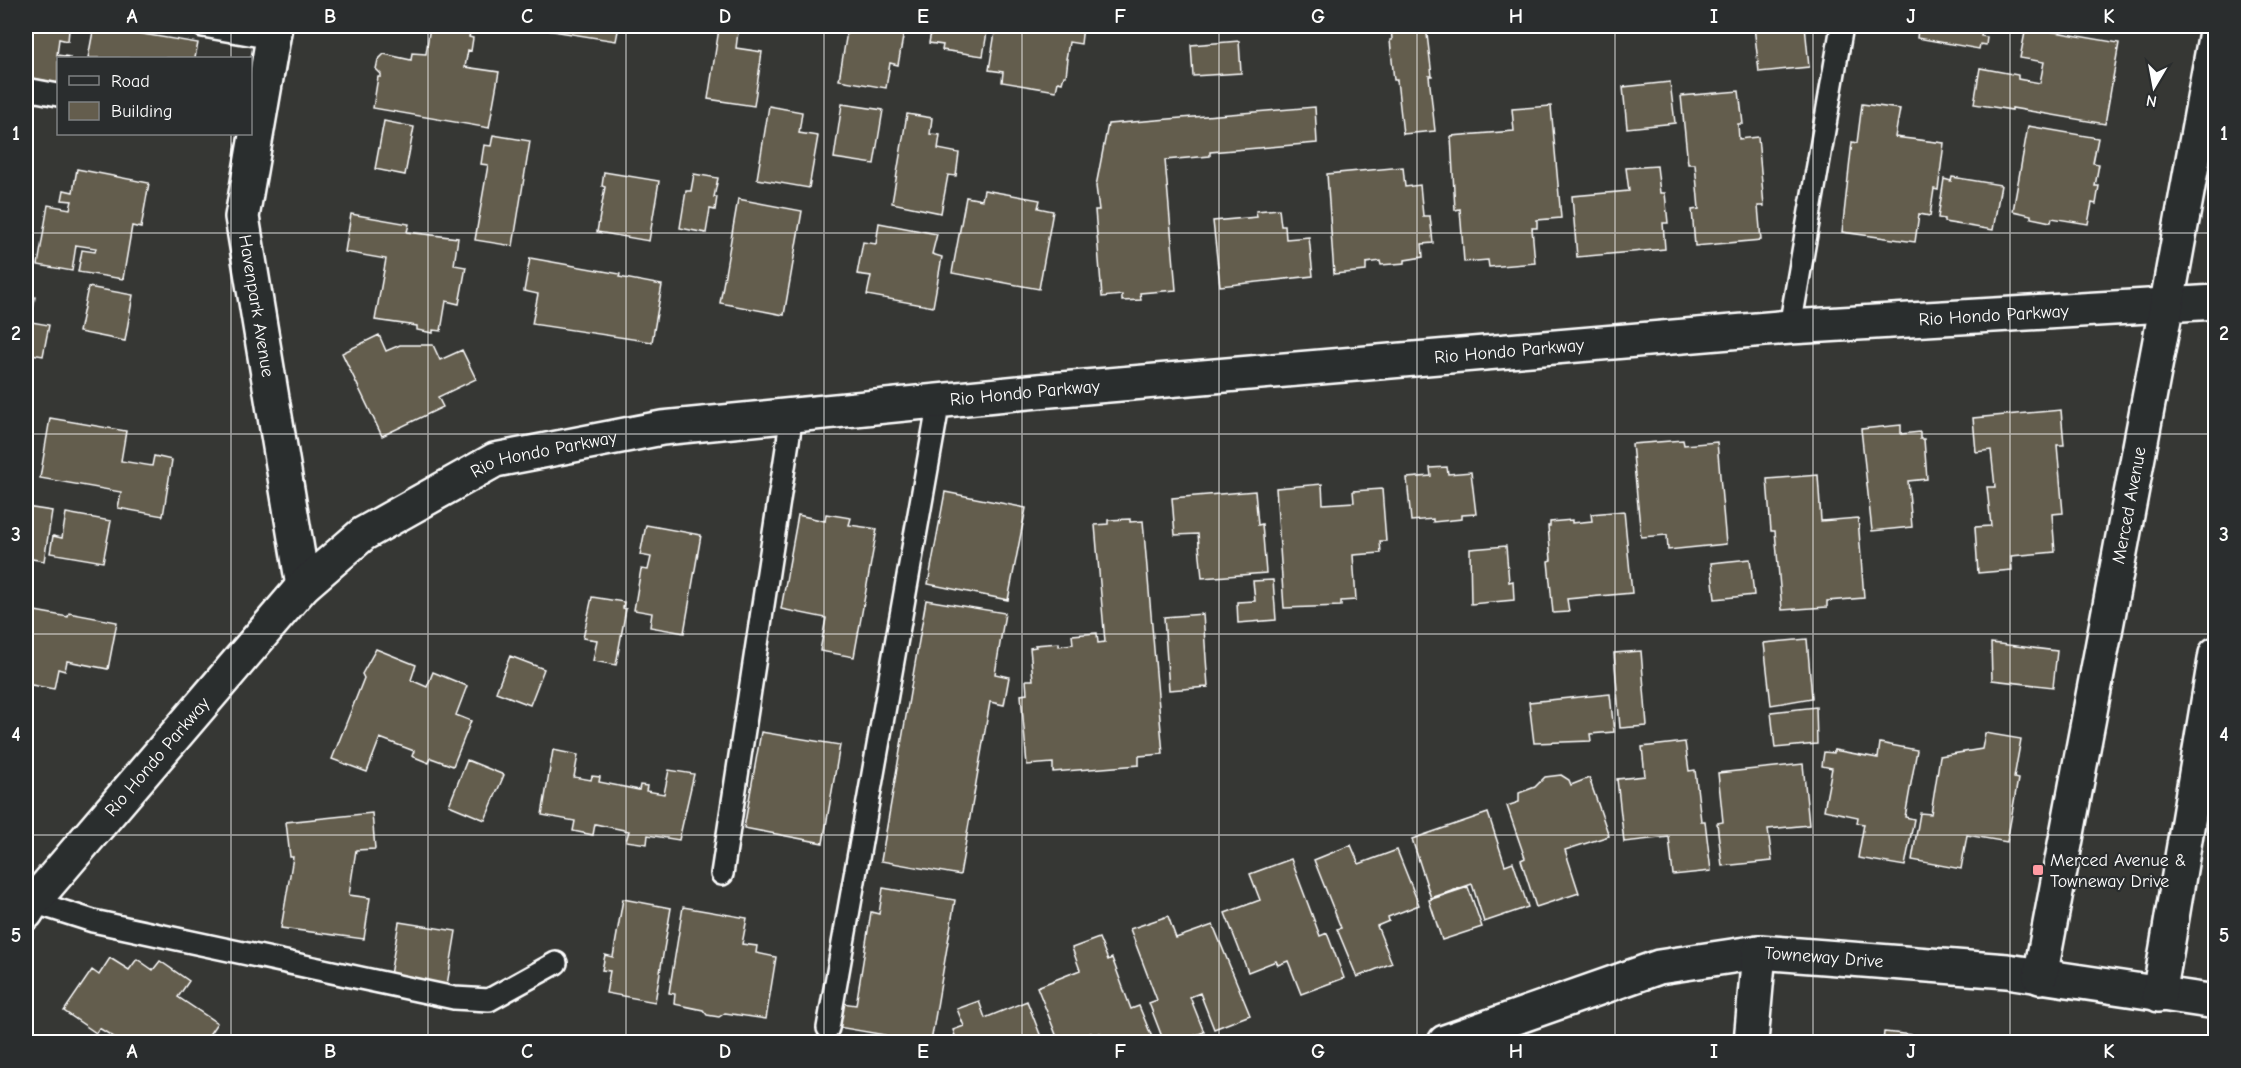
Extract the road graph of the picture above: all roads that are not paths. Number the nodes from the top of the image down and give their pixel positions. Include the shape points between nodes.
1 (203, 26) edge
2 (1842, 26) edge
3 (274, 32) edge
4 (2216, 32) edge
5 (26, 89) edge
6 (57, 95) edge
7 (254, 128) edge
8 (2216, 302) edge
9 (2167, 303) junction
10 (1790, 327) junction
11 (939, 401) junction
12 (792, 415) junction
13 (303, 586) junction
14 (2216, 654) edge
15 (722, 874) dead end
16 (28, 905) edge
17 (1759, 952) junction
18 (556, 963) dead end
19 (2040, 977) junction
20 (2159, 995) junction
21 (2216, 1002) edge
22 (828, 1028) dead end
23 (1445, 1042) edge
24 (1751, 1042) edge

1 - 3 lane
2 - 10 lane
3 - 7 street, Havenpark Avenue
4 - 9 street, Merced Avenue
5 - 6 lane
7 - 13 street, Havenpark Avenue via 243,217
8 - 9 street, Rio Hondo Parkway
9 - 10 street, Rio Hondo Parkway
9 - 19 street, Merced Avenue
10 - 11 street, Rio Hondo Parkway
11 - 12 street, Rio Hondo Parkway
11 - 22 lane
12 - 13 street, Rio Hondo Parkway via 662,428 495,460 363,534
12 - 15 lane
13 - 16 street, Rio Hondo Parkway
14 - 20 street
16 - 18 lane via 454,998 489,1000
17 - 19 street, Towneway Drive via 2007,971
17 - 23 street, Towneway Drive via 1659,967
17 - 24 street
19 - 20 street, Towneway Drive
20 - 21 street, Towneway Drive

